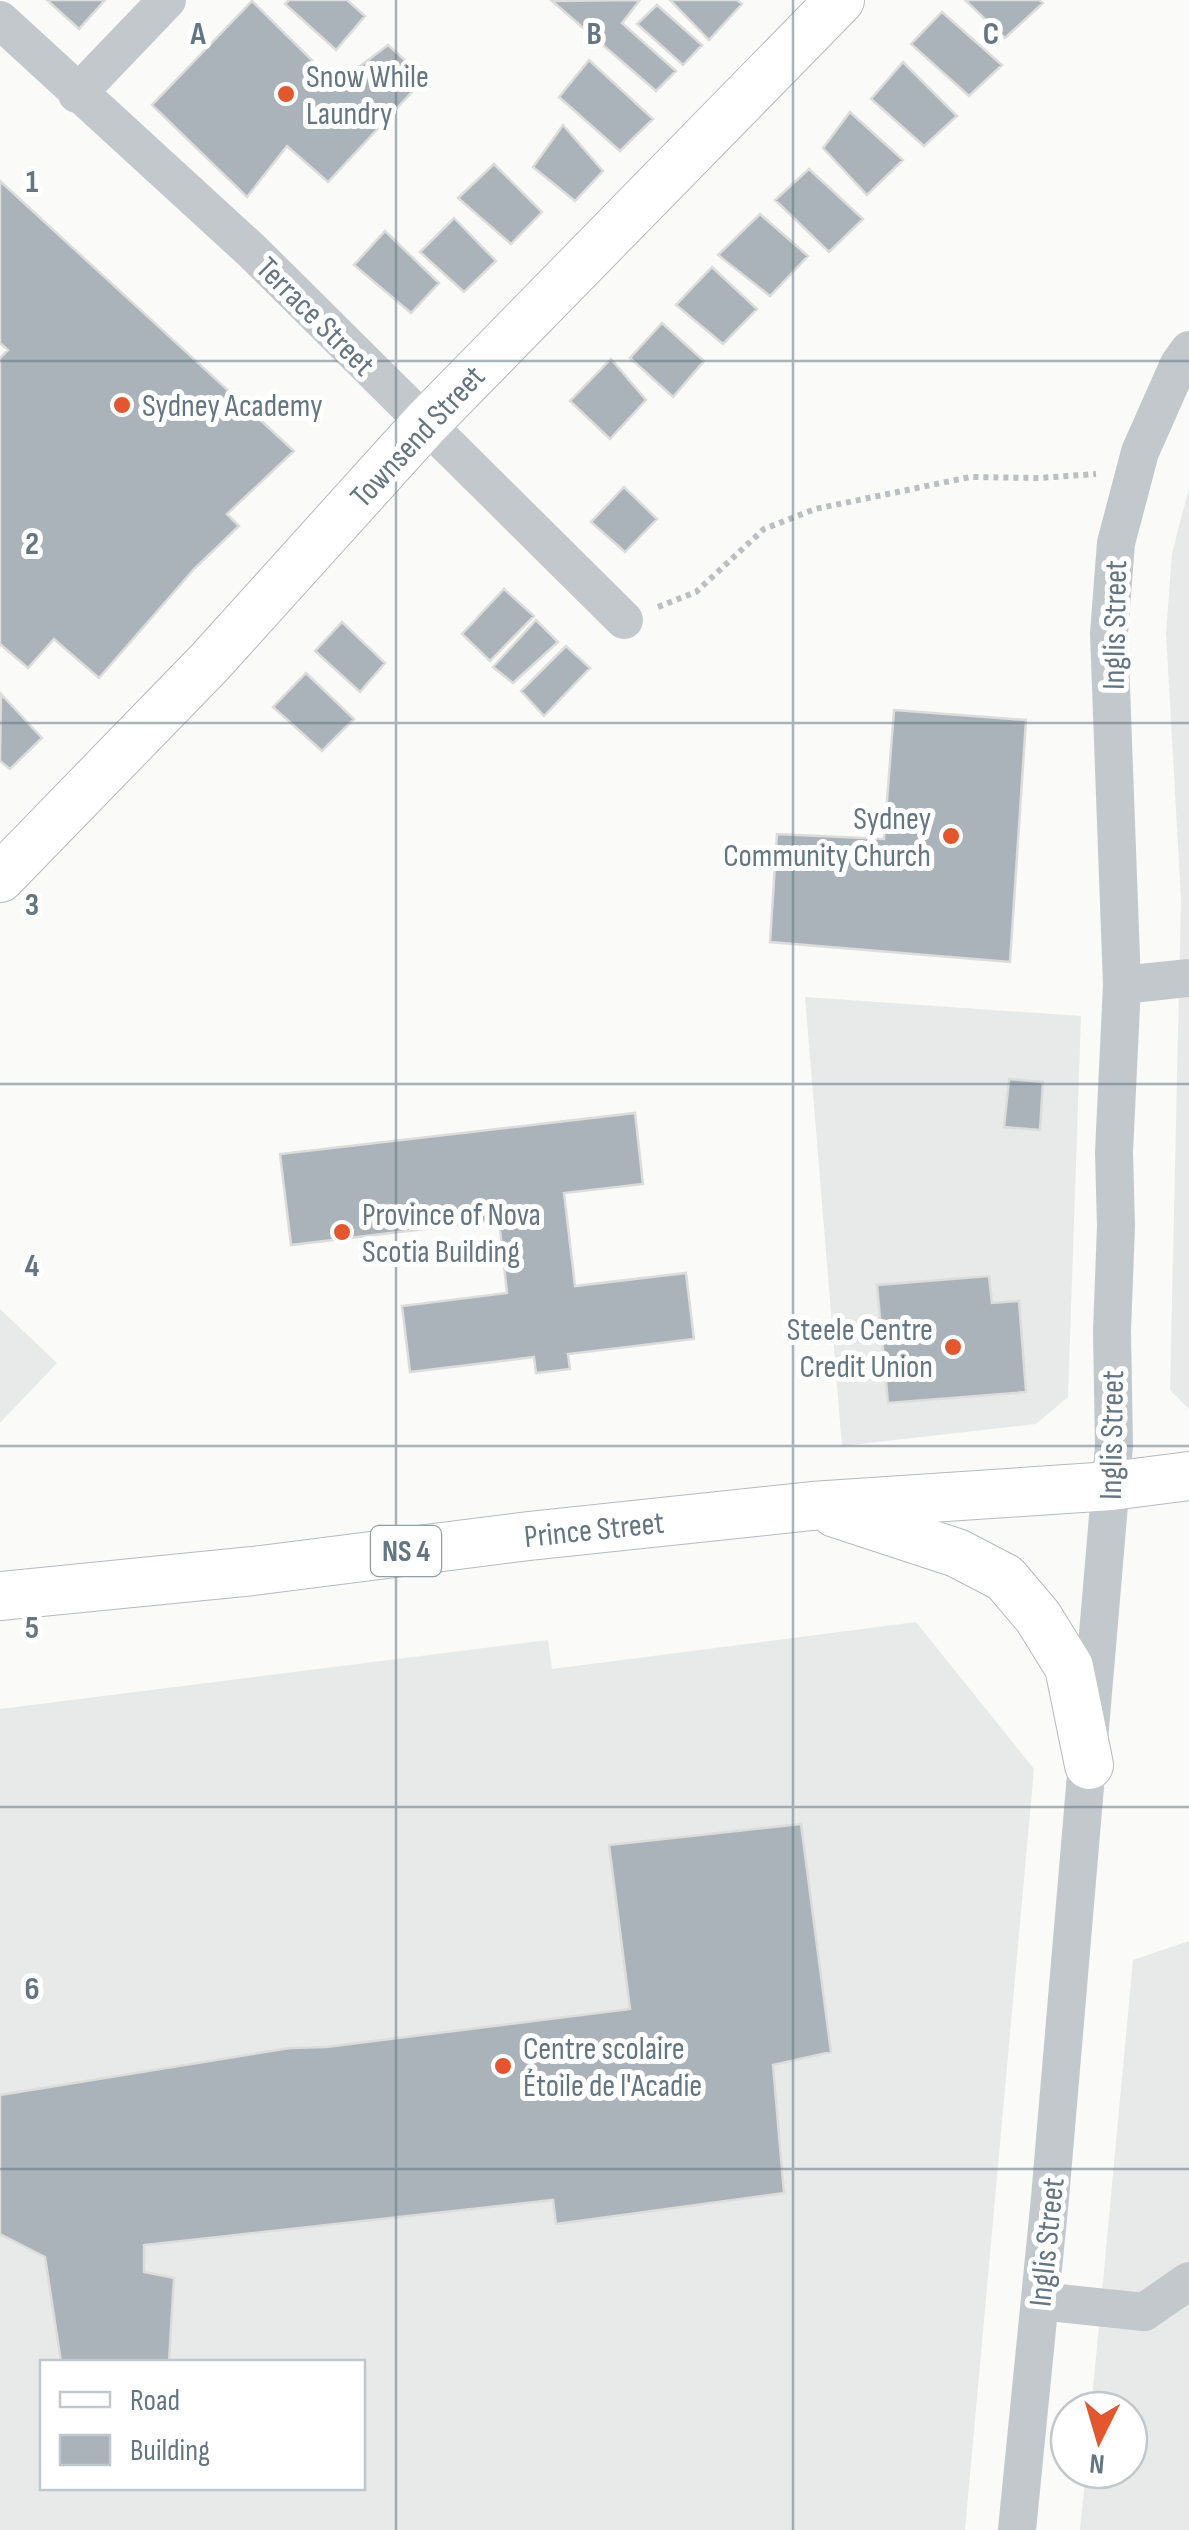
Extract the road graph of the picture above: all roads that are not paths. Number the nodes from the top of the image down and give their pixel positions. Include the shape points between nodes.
1 (167, 0) edge
2 (840, 0) edge
3 (2, 26) edge
4 (78, 94) junction
5 (1189, 350) edge
6 (424, 425) junction
7 (624, 620) road end
8 (0, 878) edge
9 (1189, 978) edge
10 (1122, 984) junction
11 (1189, 1476) edge
12 (1111, 1486) junction
13 (812, 1506) junction
14 (0, 1596) edge
15 (1089, 1765) junction
16 (1189, 2281) edge
17 (1040, 2301) junction
18 (1017, 2530) edge

1 - 4 street
2 - 6 main road, Townsend Street
3 - 4 street, Terrace Street
4 - 6 street, Terrace Street via 252,250
5 - 10 street, Inglis Street via 1140,452 1116,543 1109,633
6 - 7 street, Terrace Street
6 - 8 main road, Townsend Street via 209,663
9 - 10 street
10 - 12 street, Inglis Street
11 - 12 main road, Prince Street / NS 4
12 - 13 main road, Prince Street / NS 4
12 - 15 street, Inglis Street
13 - 14 main road, Prince Street / NS 4
13 - 15 main road via 957,1553 1005,1578 1069,1667
15 - 17 street, Inglis Street
16 - 17 street via 1144,2312
17 - 18 street, Inglis Street

